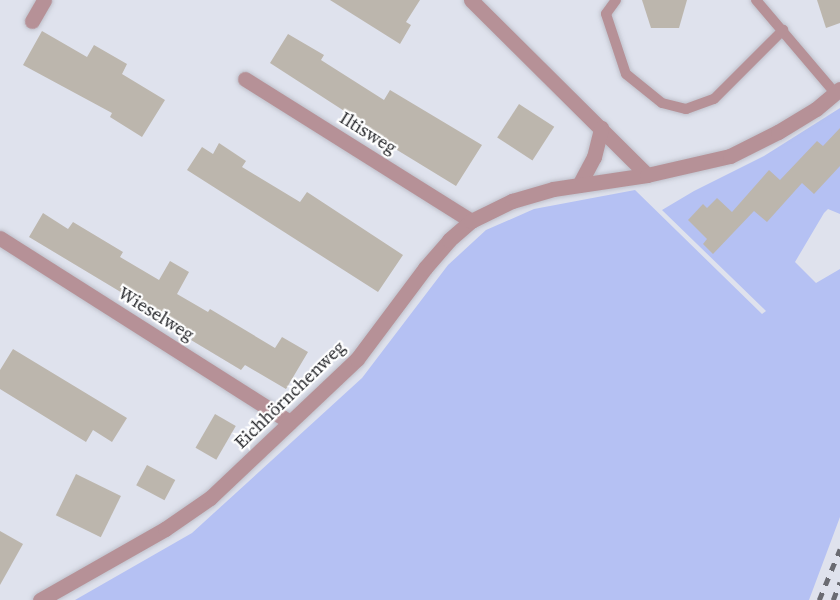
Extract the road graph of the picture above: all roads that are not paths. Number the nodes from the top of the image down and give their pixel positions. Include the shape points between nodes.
1 (44, 0) edge
2 (471, 0) edge
3 (615, 0) edge
4 (756, 0) edge
5 (32, 21) dead end
6 (783, 30) junction
7 (245, 79) dead end
8 (838, 91) edge
9 (601, 129) junction
10 (647, 175) junction
11 (579, 185) junction
12 (471, 221) junction
13 (0, 238) edge
14 (290, 422) junction
15 (40, 600) edge

1 - 5 street
2 - 9 street
3 - 6 lane via 606,14 626,74 662,103 686,110 714,99
4 - 6 lane
6 - 8 lane
7 - 12 street, Iltisweg
8 - 10 street, Eichhörnchenweg via 778,132 730,156
9 - 10 street
9 - 11 street via 594,157
10 - 11 street, Eichhörnchenweg
11 - 12 street, Eichhörnchenweg via 512,201
12 - 14 street, Eichhörnchenweg via 425,268 357,359
13 - 14 street, Wieselweg
14 - 15 street, Eichhörnchenweg via 210,498 165,529

